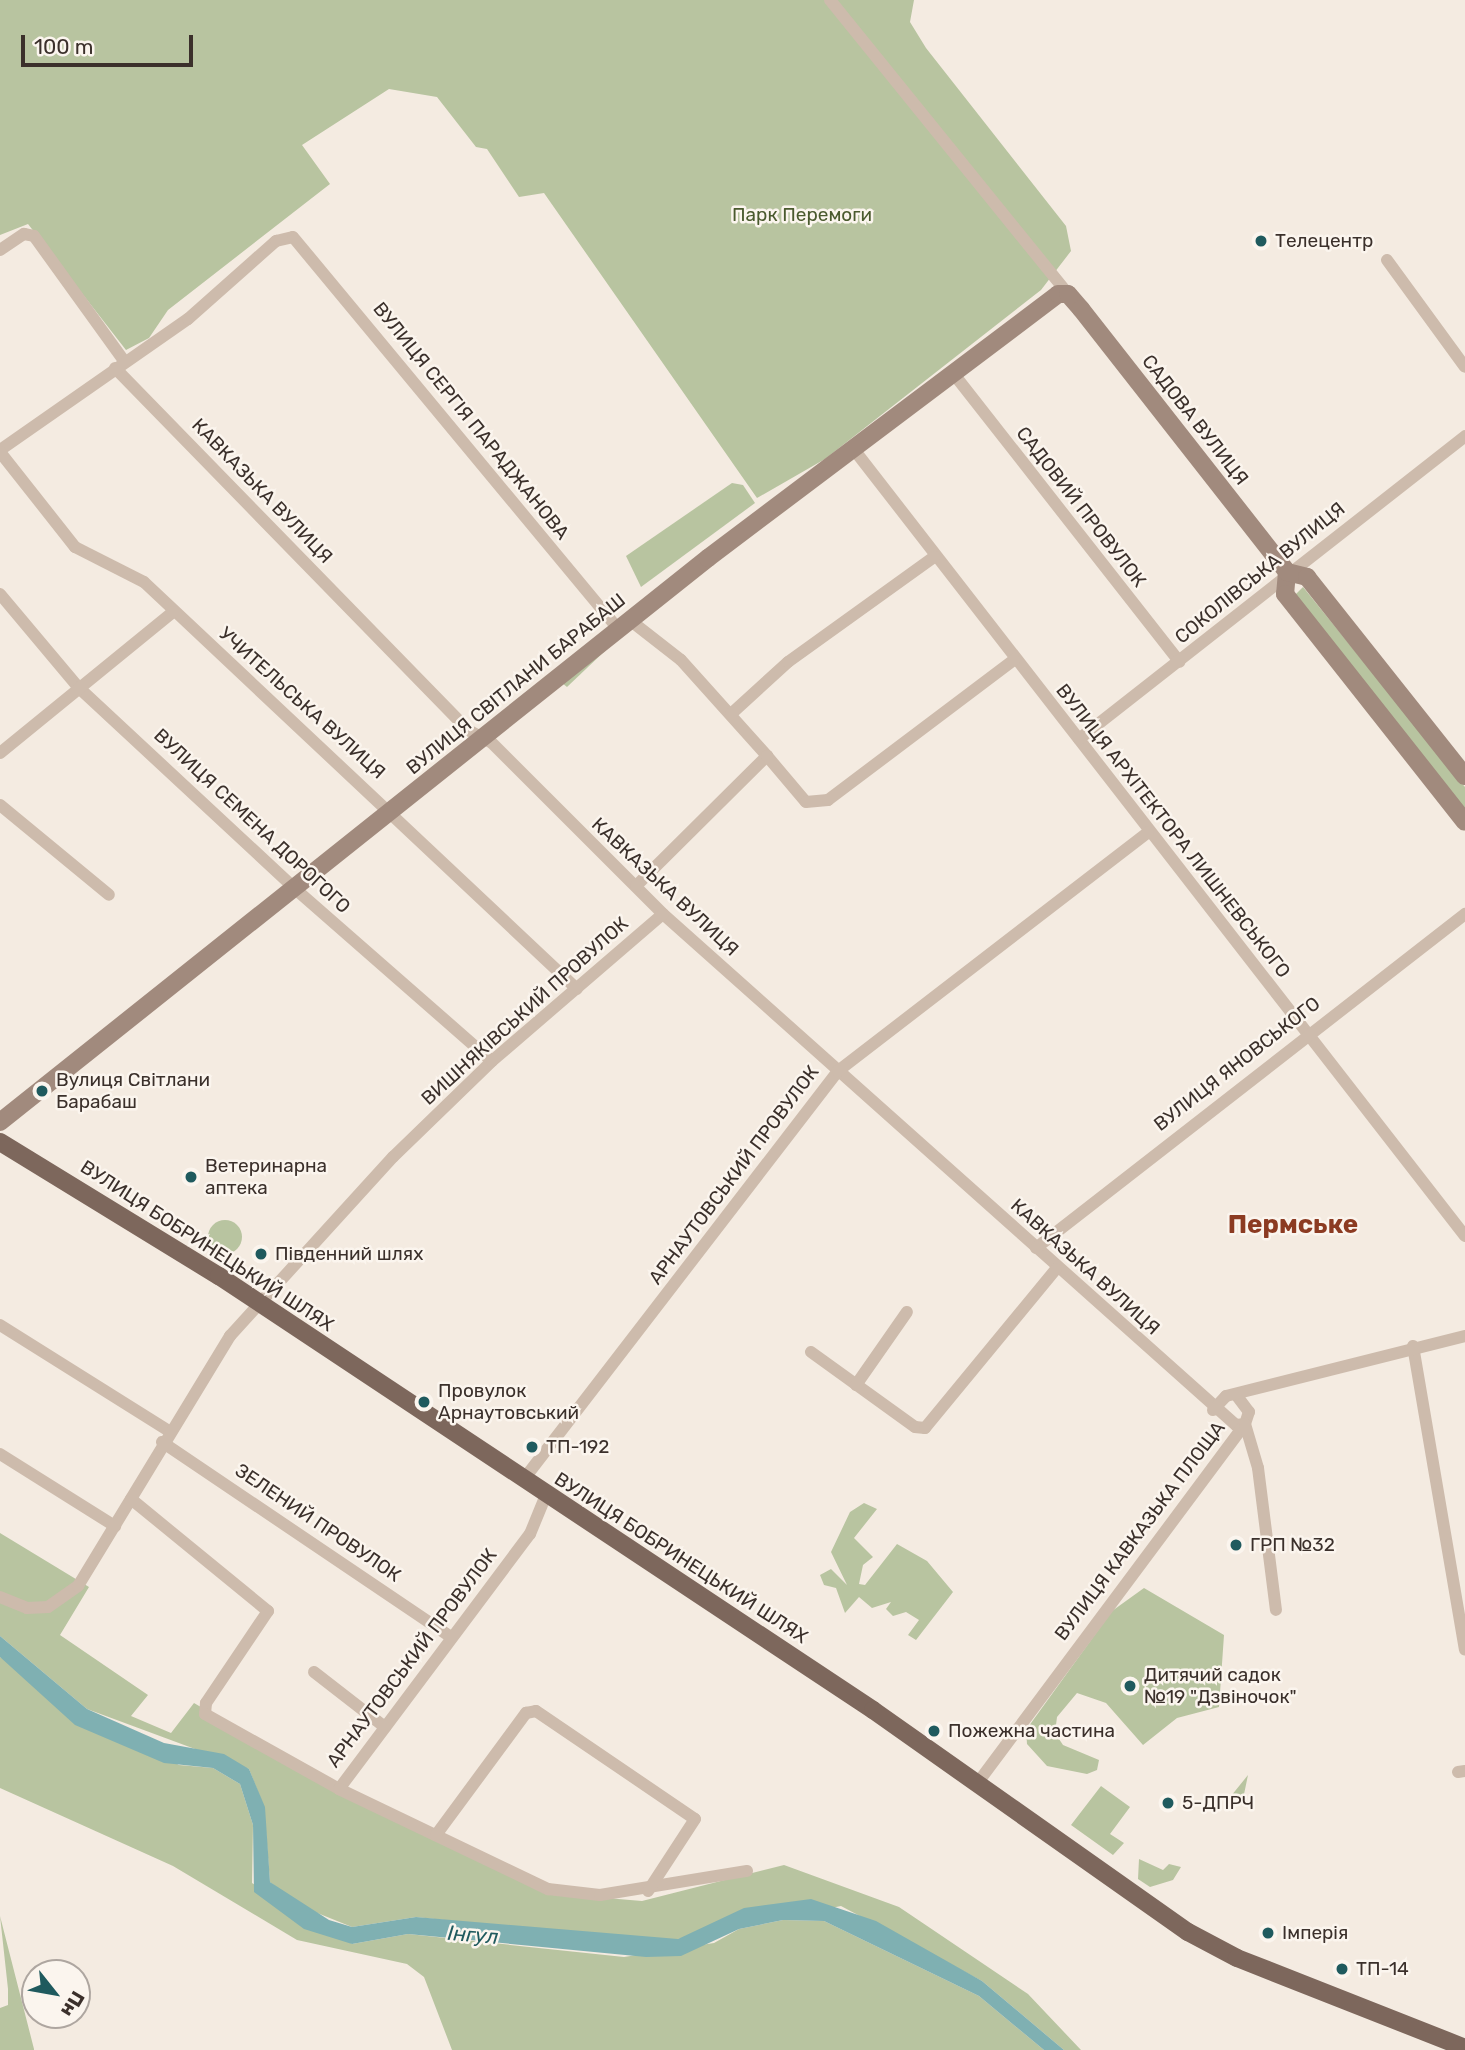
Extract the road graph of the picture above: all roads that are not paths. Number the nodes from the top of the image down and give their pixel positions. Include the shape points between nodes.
1 (830, 0) edge
2 (0, 250) edge
3 (1388, 260) dead end
4 (1068, 294) junction
5 (120, 365) junction
6 (1465, 367) edge
7 (953, 373) junction
8 (1465, 436) edge
9 (852, 447) junction
10 (0, 451) edge
11 (934, 557) junction
12 (1287, 572) junction
13 (0, 594) edge
14 (173, 612) junction
15 (625, 625) junction
16 (1014, 660) junction
17 (1180, 662) junction
18 (78, 687) junction
19 (731, 714) junction
20 (482, 739) junction
21 (1079, 739) junction
22 (2, 748) edge
23 (767, 756) junction
24 (1465, 776) edge
25 (0, 805) edge
26 (391, 811) junction
27 (1465, 822) edge
28 (1148, 832) junction
29 (636, 886) junction
30 (293, 887) junction
31 (109, 895) dead end
32 (663, 914) junction
33 (1465, 914) edge
34 (577, 989) junction
35 (1307, 1033) junction
36 (492, 1061) junction
37 (838, 1071) junction
38 (0, 1122) edge
39 (0, 1142) edge
40 (1465, 1236) edge
41 (1036, 1248) junction
42 (1056, 1269) junction
43 (260, 1303) junction
44 (907, 1312) dead end
45 (0, 1325) edge
46 (1465, 1336) edge
47 (1413, 1346) junction
48 (811, 1352) dead end
49 (856, 1385) junction
50 (1236, 1395) junction
51 (1213, 1410) junction
52 (1226, 1422) junction
53 (1245, 1424) junction
54 (165, 1437) junction
55 (1228, 1437) junction
56 (0, 1454) edge
57 (524, 1479) junction
58 (546, 1495) junction
59 (131, 1499) junction
60 (115, 1526) junction
61 (0, 1597) edge
62 (1276, 1610) dead end
63 (451, 1637) junction
64 (1465, 1650) edge
65 (314, 1672) dead end
66 (385, 1727) junction
67 (979, 1780) junction
68 (338, 1789) junction
69 (436, 1835) junction
70 (747, 1871) dead end
71 (648, 1891) junction
72 (1465, 2048) edge

1 - 4 street
2 - 5 street, КАВКАЗЬКА ВУЛИЦЯ via 24,234 34,236
3 - 6 street
4 - 7 street, ВУЛИЦЯ СВІТЛАНИ БАРАБАШ via 1049,298
4 - 12 street, САДОВА ВУЛИЦЯ
5 - 10 street
5 - 15 street, ВУЛИЦЯ СЕРГІЯ ПАРАДЖАНОВА via 188,319 276,242 293,237
5 - 20 street, КАВКАЗЬКА ВУЛИЦЯ
7 - 9 street, ВУЛИЦЯ СВІТЛАНИ БАРАБАШ
7 - 17 street, САДОВИЙ ПРОВУЛОК
8 - 12 street, СОКОЛІВСЬКА ВУЛИЦЯ
9 - 11 street, ВУЛИЦЯ АРХІТЕКТОРА ЛИШНЕВСЬКОГО
9 - 15 street, ВУЛИЦЯ СВІТЛАНИ БАРАБАШ
10 - 14 street, УЧИТЕЛЬСЬКА ВУЛИЦЯ via 75,547 144,582
11 - 16 street, ВУЛИЦЯ АРХІТЕКТОРА ЛИШНЕВСЬКОГО
11 - 19 street via 788,662
12 - 17 street, СОКОЛІВСЬКА ВУЛИЦЯ
12 - 24 street, САДОВА ВУЛИЦЯ via 1307,577
12 - 27 street, САДОВА ВУЛИЦЯ via 1285,594
13 - 18 street, ВУЛИЦЯ СЕМЕНА ДОРОГОГО
14 - 18 street
14 - 26 street, УЧИТЕЛЬСЬКА ВУЛИЦЯ
15 - 19 street, ВУЛИЦЯ СЕРГІЯ ПАРАДЖАНОВА via 681,660
15 - 20 street, ВУЛИЦЯ СВІТЛАНИ БАРАБАШ
16 - 21 street, ВУЛИЦЯ АРХІТЕКТОРА ЛИШНЕВСЬКОГО
16 - 23 street via 828,800 806,802
17 - 21 street, СОКОЛІВСЬКА ВУЛИЦЯ
18 - 22 street
18 - 30 street, ВУЛИЦЯ СЕМЕНА ДОРОГОГО
19 - 23 street, ВУЛИЦЯ СЕРГІЯ ПАРАДЖАНОВА
20 - 26 street, ВУЛИЦЯ СВІТЛАНИ БАРАБАШ
20 - 29 street, КАВКАЗЬКА ВУЛИЦЯ
21 - 28 street, ВУЛИЦЯ АРХІТЕКТОРА ЛИШНЕВСЬКОГО
23 - 29 street
25 - 31 street
26 - 30 street, ВУЛИЦЯ СВІТЛАНИ БАРАБАШ
26 - 34 street, УЧИТЕЛЬСЬКА ВУЛИЦЯ
28 - 35 street, ВУЛИЦЯ АРХІТЕКТОРА ЛИШНЕВСЬКОГО
28 - 37 street, АРНАУТОВСЬКИЙ ПРОВУЛОК
29 - 32 street, КАВКАЗЬКА ВУЛИЦЯ
30 - 36 street, ВУЛИЦЯ СЕМЕНА ДОРОГОГО
30 - 38 street, ВУЛИЦЯ СВІТЛАНИ БАРАБАШ
32 - 34 street, ВИШНЯКІВСЬКИЙ ПРОВУЛОК
32 - 37 street, КАВКАЗЬКА ВУЛИЦЯ
33 - 35 street, ВУЛИЦЯ ЯНОВСЬКОГО
34 - 36 street, ВИШНЯКІВСЬКИЙ ПРОВУЛОК
35 - 40 street, ВУЛИЦЯ АРХІТЕКТОРА ЛИШНЕВСЬКОГО
35 - 41 street, ВУЛИЦЯ ЯНОВСЬКОГО
36 - 43 street, ВИШНЯКІВСЬКИЙ ПРОВУЛОК via 393,1157
37 - 41 street, КАВКАЗЬКА ВУЛИЦЯ
37 - 57 street, АРНАУТОВСЬКИЙ ПРОВУЛОК
39 - 43 main road, ВУЛИЦЯ БОБРИНЕЦЬКИЙ ШЛЯХ
41 - 42 street, КАВКАЗЬКА ВУЛИЦЯ
42 - 49 street via 925,1428
42 - 51 street, КАВКАЗЬКА ВУЛИЦЯ
43 - 54 street, ВИШНЯКІВСЬКИЙ ПРОВУЛОК via 230,1336
43 - 57 main road, ВУЛИЦЯ БОБРИНЕЦЬКИЙ ШЛЯХ
44 - 49 street
45 - 54 street, ЗЕЛЕНИЙ ПРОВУЛОК
46 - 47 street
47 - 50 street
47 - 64 street
48 - 49 street
50 - 51 street via 1221,1398
50 - 53 street via 1248,1406
51 - 52 street
52 - 53 street
52 - 55 street
53 - 55 street, ВУЛИЦЯ КАВКАЗЬКА ПЛОЩА
53 - 62 street, ВУЛИЦЯ КАВКАЗЬКА ПЛОЩА via 1258,1468
54 - 59 street, ВИШНЯКІВСЬКИЙ ПРОВУЛОК
54 - 63 street, ЗЕЛЕНИЙ ПРОВУЛОК
55 - 67 street, ВУЛИЦЯ КАВКАЗЬКА ПЛОЩА
56 - 60 street
57 - 58 main road, ВУЛИЦЯ БОБРИНЕЦЬКИЙ ШЛЯХ
58 - 63 street, АРНАУТОВСЬКИЙ ПРОВУЛОК via 530,1534
58 - 67 main road, ВУЛИЦЯ БОБРИНЕЦЬКИЙ ШЛЯХ
59 - 60 street, ВИШНЯКІВСЬКИЙ ПРОВУЛОК
59 - 68 street, АРНАУТОВСЬКИЙ ПРОВУЛОК via 268,1611 205,1703 205,1714
60 - 61 street, ВИШНЯКІВСЬКИЙ ПРОВУЛОК via 78,1586 48,1607 27,1608
63 - 66 street, АРНАУТОВСЬКИЙ ПРОВУЛОК
65 - 66 street
66 - 68 street, АРНАУТОВСЬКИЙ ПРОВУЛОК
67 - 72 main road, ВУЛИЦЯ БОБРИНЕЦЬКИЙ ШЛЯХ via 1188,1931 1237,1958
68 - 69 street
69 - 71 street via 548,1889 600,1895
69 - 71 street via 526,1713 536,1711 695,1819
70 - 71 street

